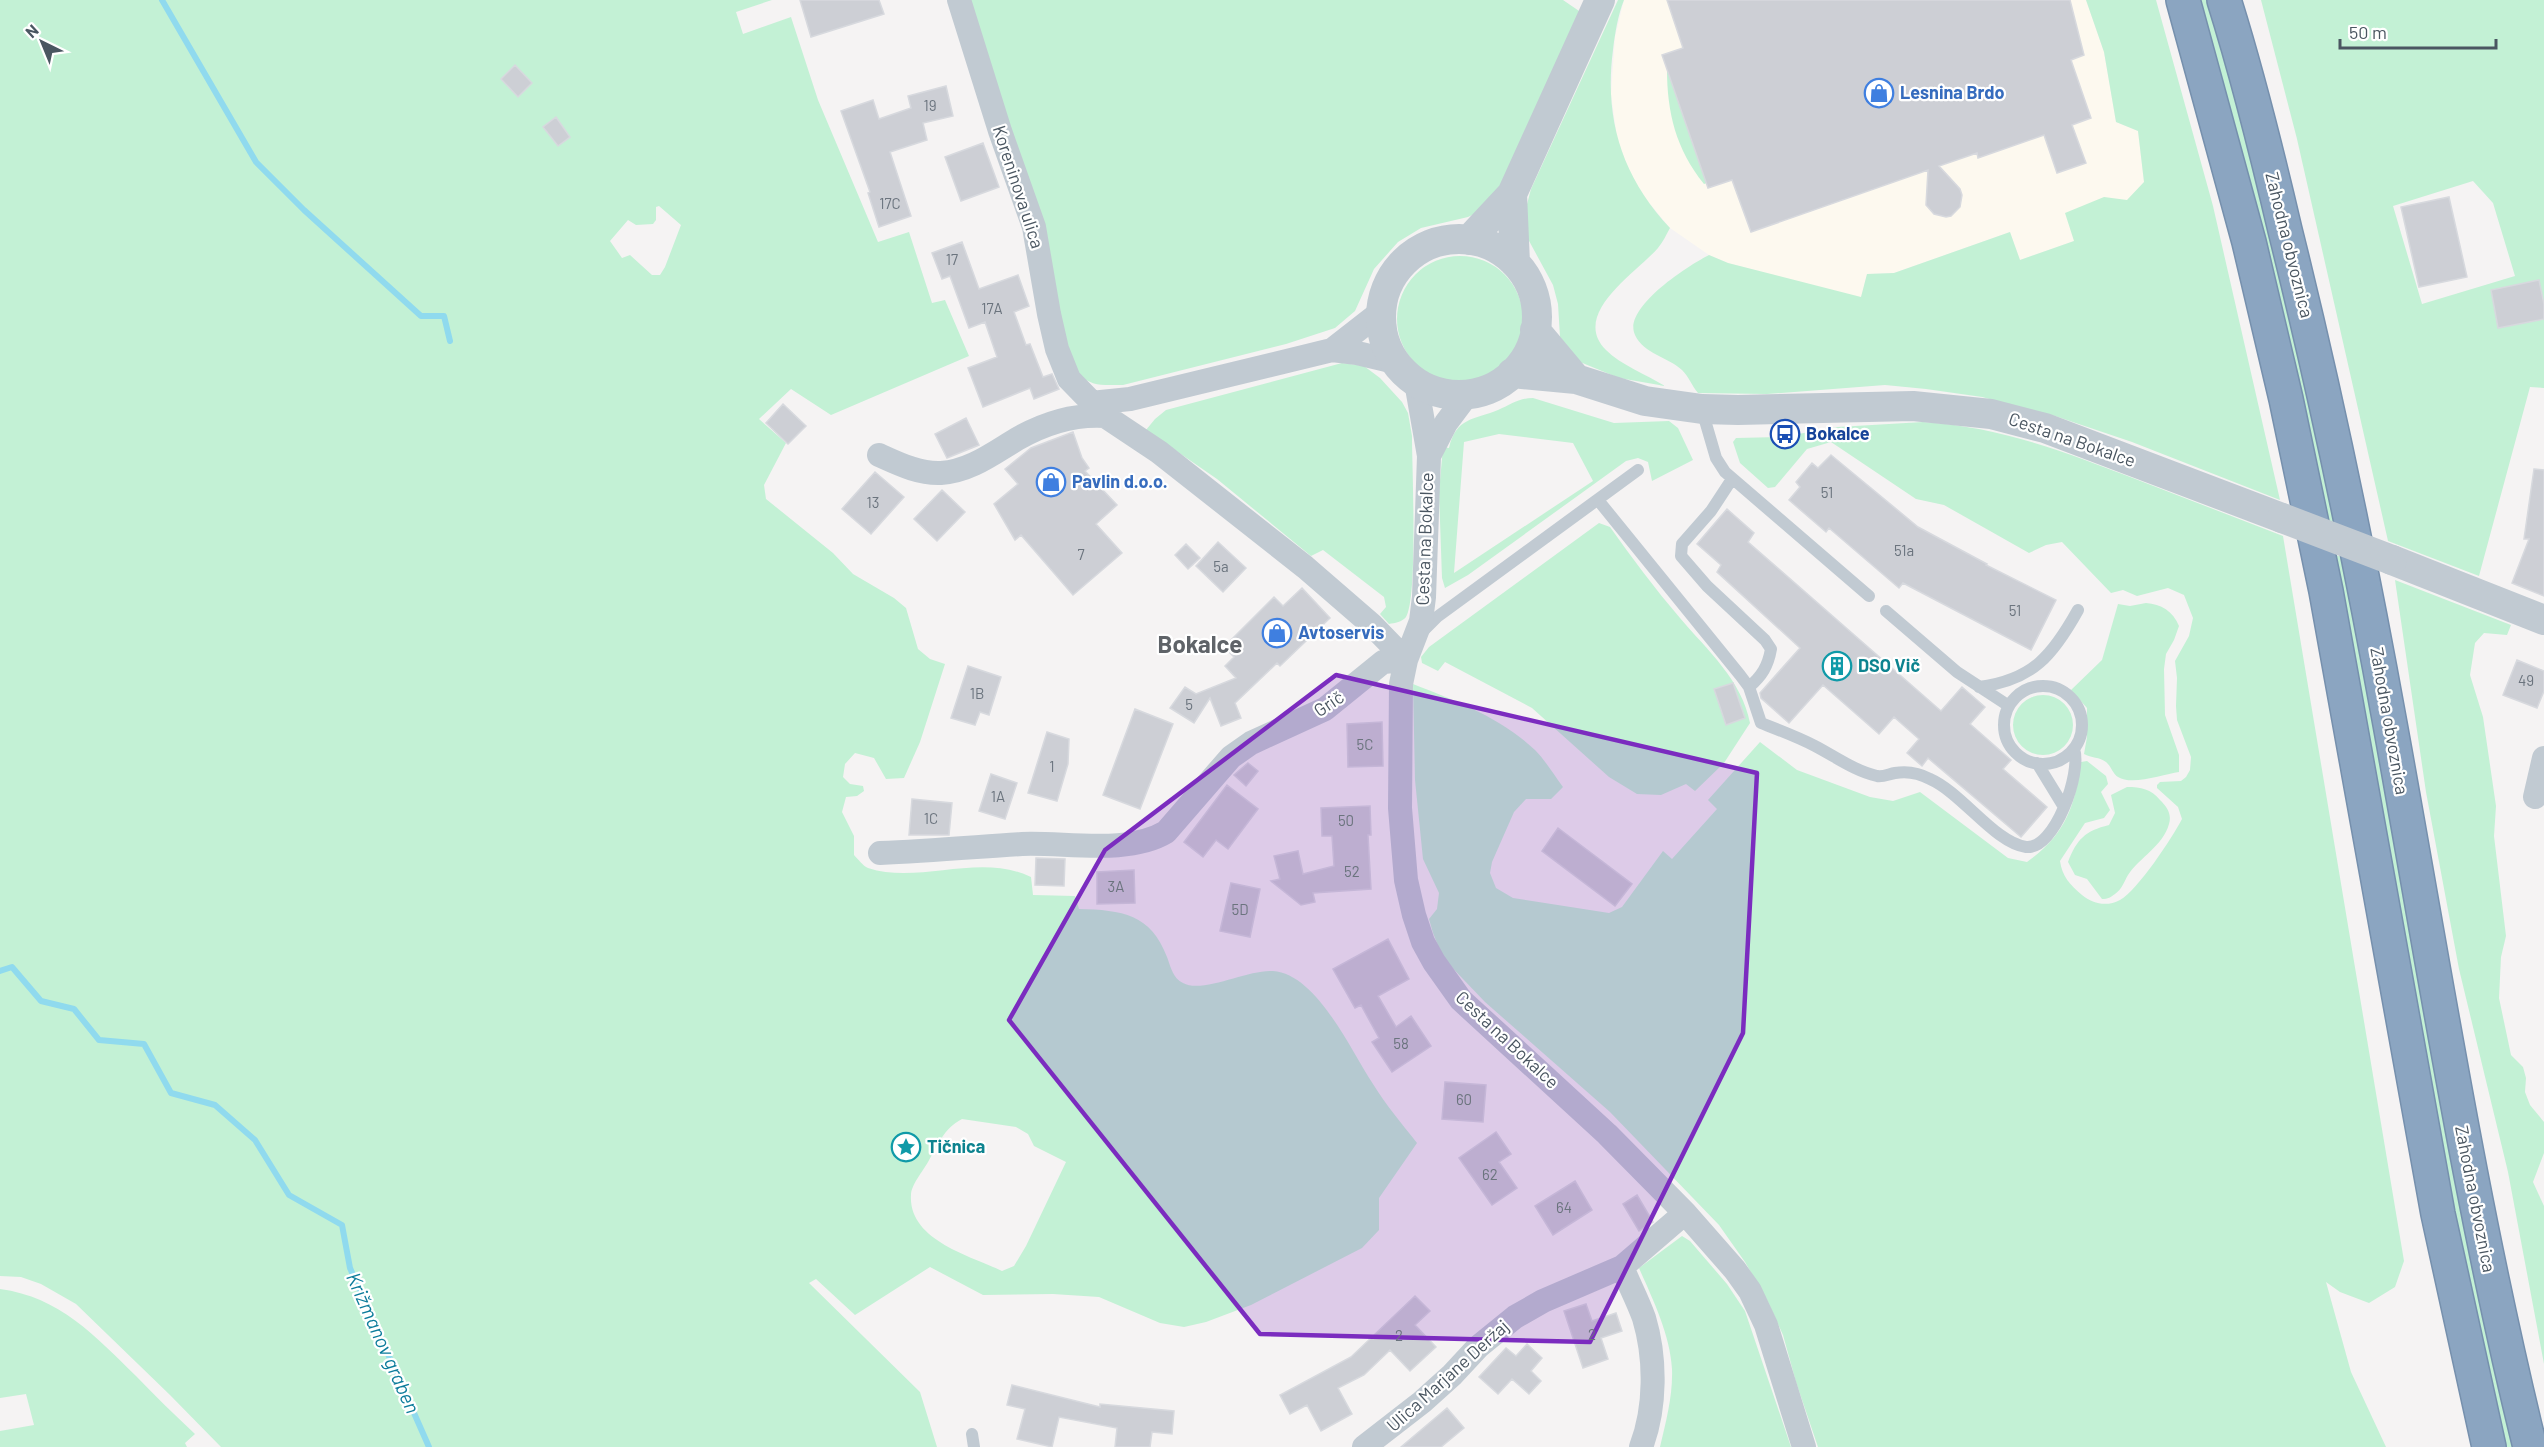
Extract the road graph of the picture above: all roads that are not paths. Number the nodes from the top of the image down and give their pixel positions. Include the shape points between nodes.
1 (959, 0) edge
2 (1600, 0) edge
3 (2183, 0) edge
4 (2227, 5) edge
5 (1512, 194) junction
6 (1469, 240) junction
7 (1515, 263) junction
8 (1382, 311) junction
9 (1535, 330) junction
10 (1332, 350) junction
11 (1395, 362) junction
12 (1512, 373) junction
13 (1576, 379) junction
14 (1416, 382) junction
15 (1467, 394) junction
16 (1702, 409) junction
17 (1098, 410) junction
18 (879, 455) dead end
19 (1429, 456) junction
20 (1638, 470) dead end
21 (1732, 479) junction
22 (1598, 500) junction
23 (1869, 596) dead end
24 (2078, 610) dead end
25 (1886, 611) dead end
26 (2544, 620) edge
27 (1410, 650) junction
28 (1749, 687) junction
29 (1979, 687) junction
30 (2009, 706) junction
31 (2074, 749) junction
32 (2544, 758) edge
33 (2037, 763) junction
34 (2535, 797) dead end
35 (2064, 807) junction
36 (880, 853) dead end
37 (1684, 1213) junction
38 (1622, 1267) junction
39 (972, 1434) dead end
40 (974, 1447) edge
41 (1364, 1447) edge
42 (1641, 1447) edge
43 (1804, 1447) edge
44 (2489, 1447) edge
45 (2530, 1447) edge

1 - 17 street, Koreninova ulica via 1034,227 1057,349 1069,379
2 - 5 street
3 - 44 highway via 2249,243 2286,399 2343,681 2434,1190
4 - 45 highway, Zahodna obvoznica via 2317,359 2370,616 2466,1156
5 - 6 street
5 - 7 street
6 - 7 street via 1494,248
6 - 8 street via 1438,243 1410,257 1390,281
7 - 9 street via 1535,299
8 - 10 street
8 - 11 street via 1384,338
9 - 12 street via 1530,349
9 - 13 street
10 - 11 street
10 - 17 street
11 - 14 street
12 - 13 street, Cesta na Bokalce
12 - 15 street via 1486,390
13 - 16 street, Cesta na Bokalce via 1645,400
14 - 15 street via 1446,394
14 - 19 street, Cesta na Bokalce
15 - 19 street, Cesta na Bokalce
16 - 21 lane via 1716,458
16 - 26 street, Cesta na Bokalce, bridge via 1913,406 1991,414 2045,428
17 - 18 street via 1038,428 961,470 912,470
17 - 27 street via 1159,452 1372,625
19 - 27 street, Cesta na Bokalce via 1424,597 1421,621
20 - 22 lane
21 - 23 lane
21 - 28 lane via 1682,544 1682,556 1771,649 1768,666
22 - 27 lane via 1437,617
22 - 28 lane
24 - 29 lane via 2055,650 2039,665 2016,679
25 - 29 lane
27 - 36 street, Grič via 1383,662 1325,709 1251,742 1231,757 1166,832 1156,838 1103,845 1022,844
27 - 37 street, Cesta na Bokalce via 1401,684 1400,808 1406,880 1423,942 1461,1000 1567,1095
28 - 35 lane via 1761,723 1814,745 1860,771 1880,777 1912,772 1931,779 2017,845 2037,845
29 - 30 lane
30 - 31 lane via 2024,691 2036,687 2062,691 2072,699 2081,717 2080,737
30 - 33 lane via 2004,723 2010,747 2019,756
31 - 33 lane via 2054,763
31 - 35 lane via 2077,757 2072,787
32 - 34 street
33 - 35 lane
37 - 38 street, Ulica Marjane Deržaj
37 - 43 street, Cesta na Bokalce via 1750,1291 1766,1325
38 - 41 street, Ulica Marjane Deržaj via 1515,1317 1422,1402
38 - 42 street via 1644,1318 1652,1361 1649,1416
39 - 40 lane

